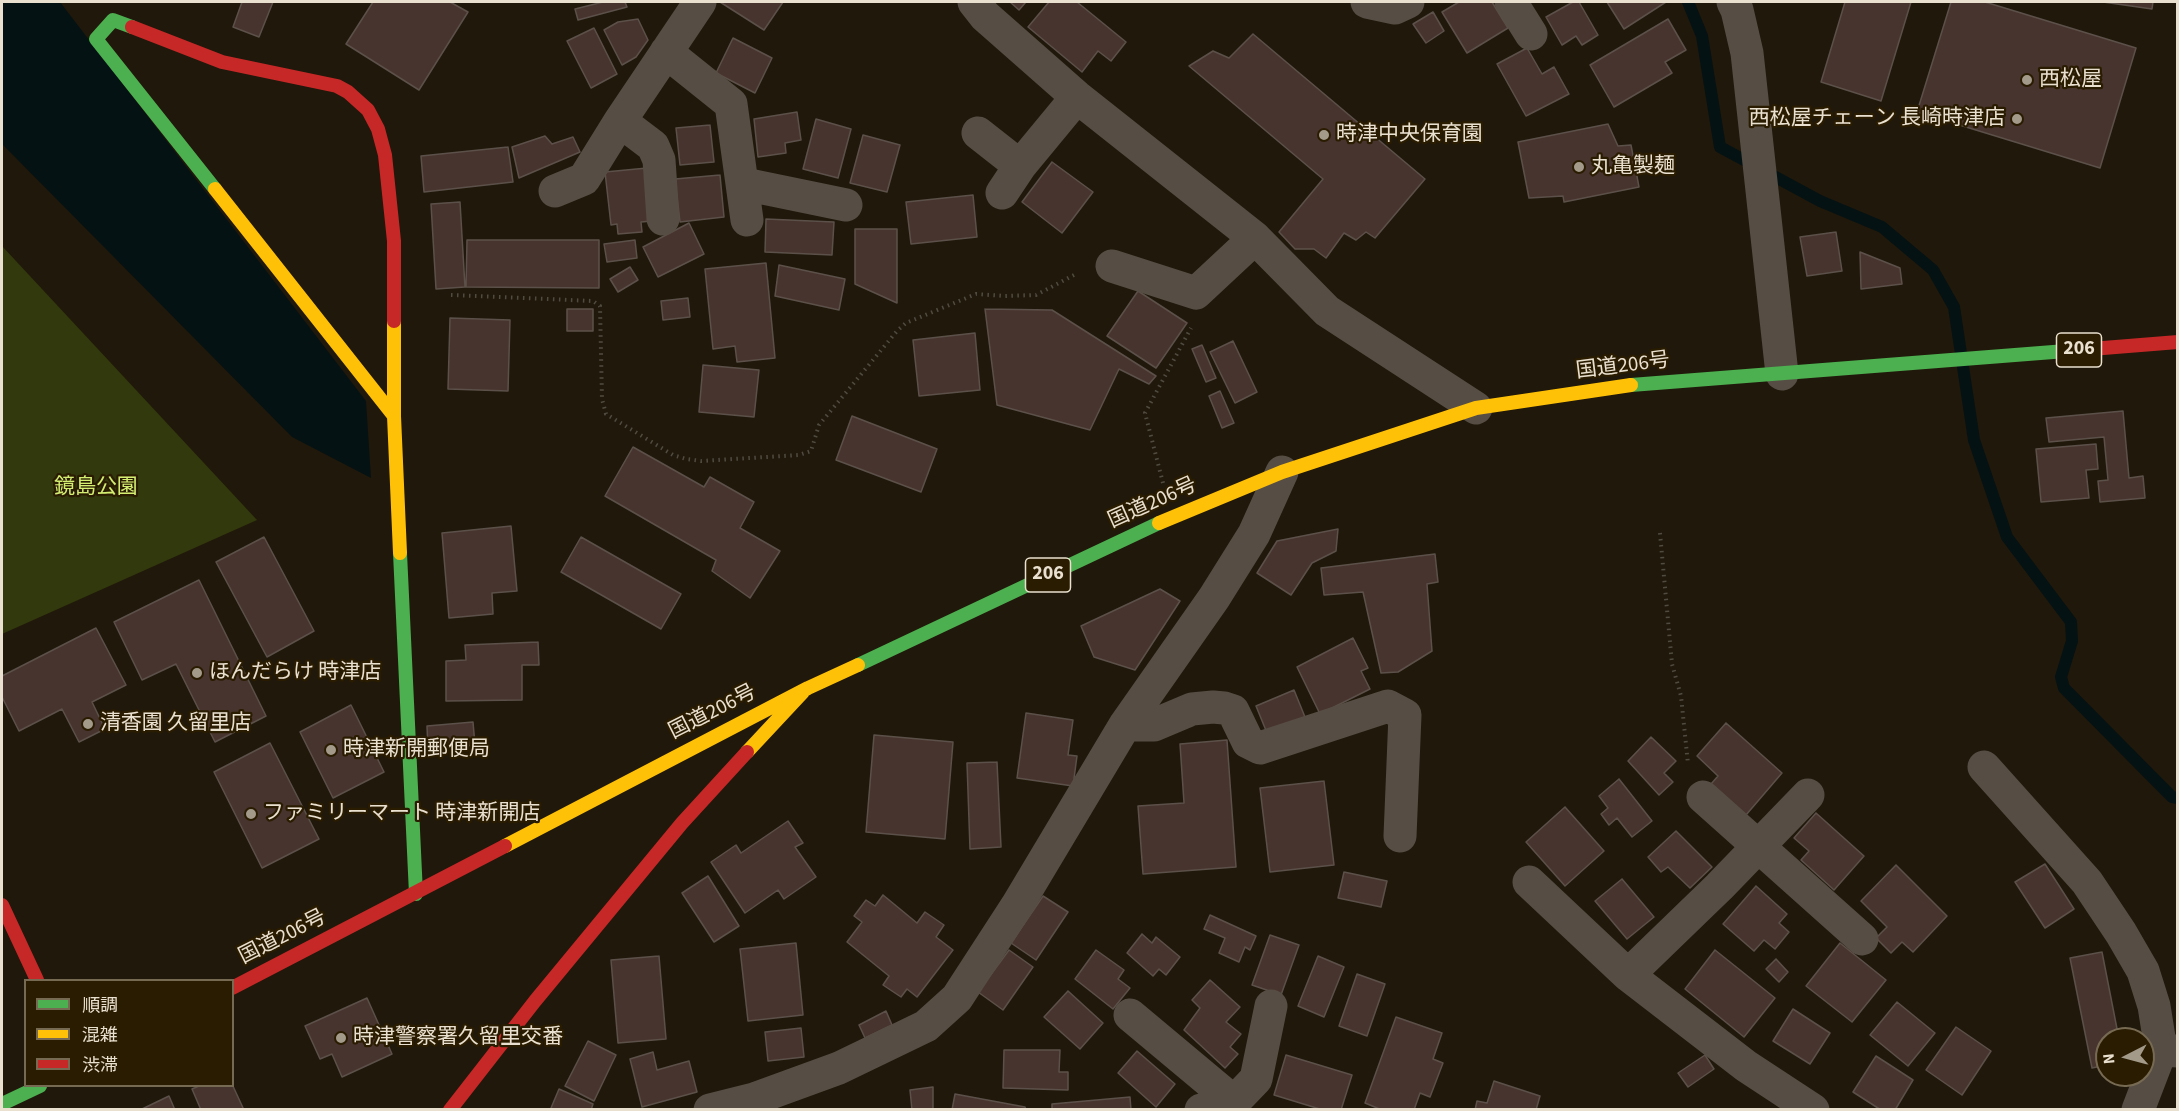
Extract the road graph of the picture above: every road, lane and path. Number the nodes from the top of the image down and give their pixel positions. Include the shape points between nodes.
1 (700, 2) edge
2 (974, 2) edge
3 (1368, 2) edge
4 (1408, 2) edge
5 (1511, 2) edge
6 (1733, 2) edge
7 (1531, 34) dead end
8 (666, 52) junction
9 (1077, 97) junction
10 (620, 121) junction
11 (978, 133) dead end
12 (1020, 165) junction
13 (744, 184) junction
14 (555, 191) dead end
15 (1002, 193) dead end
16 (846, 205) dead end
17 (663, 219) dead end
18 (747, 220) dead end
19 (1255, 238) junction
20 (1112, 266) joint
21 (1196, 293) junction
22 (451, 295) dead end
23 (2178, 342) edge
24 (1782, 374) junction
25 (1476, 408) junction
26 (394, 416) junction
27 (1282, 472) junction
28 (1172, 517) junction
29 (1660, 533) dead end
30 (808, 688) junction
31 (1125, 725) junction
32 (1984, 767) dead end
33 (1808, 795) dead end
34 (1703, 797) joint
35 (1400, 836) dead end
36 (1757, 845) junction
37 (1529, 882) dead end
38 (416, 894) junction
39 (2, 905) edge
40 (1862, 939) dead end
41 (1628, 975) junction
42 (36, 979) edge
43 (234, 987) edge
44 (1271, 1006) dead end
45 (1130, 1015) dead end
46 (2169, 1051) edge
47 (38, 1087) edge
48 (1234, 1102) junction
49 (2, 1104) edge
50 (756, 1104) edge
51 (2132, 1108) edge
52 (450, 1110) edge
53 (710, 1110) edge
54 (1201, 1110) edge
55 (1814, 1110) edge

1 - 8 street
2 - 9 street
3 - 4 street via 1395,8
5 - 7 street
6 - 24 street via 1748,53
8 - 10 street
8 - 13 street via 731,104
9 - 12 street
9 - 19 street
10 - 14 street via 584,178
10 - 17 street via 653,146 659,160
11 - 12 street
12 - 15 street
13 - 16 street
13 - 18 street
19 - 21 street
19 - 25 street via 1327,311
20 - 21 street
20 - 22 path via 1074,274 1036,295 976,294 906,322 819,425 811,451 712,460 673,455 606,414 602,399 600,306 593,301
21 - 28 path via 1198,315 1145,413
23 - 24 main road, 国道206号 / 206
24 - 25 main road, 国道206号 / 206 via 1640,384
25 - 27 main road, 国道206号 / 206
26 - 26 main road via 96,39 113,20 222,62 337,86 368,110 385,155 394,241
26 - 38 main road
27 - 28 main road, 国道206号 / 206
27 - 31 street via 1254,534
28 - 30 main road, 国道206号 / 206
29 - 34 path via 1672,664 1681,696 1688,767
30 - 38 main road, 国道206号 / 206
30 - 52 main road via 682,823 535,1000
31 - 35 street via 1154,725 1192,710 1224,708 1233,711 1248,742 1260,748 1388,706 1406,715
31 - 50 street via 957,998 926,1026
32 - 46 street via 2087,882 2121,933 2143,971
33 - 36 street
34 - 36 street
36 - 40 street
36 - 41 street
37 - 41 street
38 - 43 main road, 国道206号 / 206
39 - 42 main road
41 - 55 street via 1746,1066
44 - 48 street via 1256,1078
45 - 48 street
46 - 51 street
47 - 49 main road
48 - 54 street
50 - 53 street

